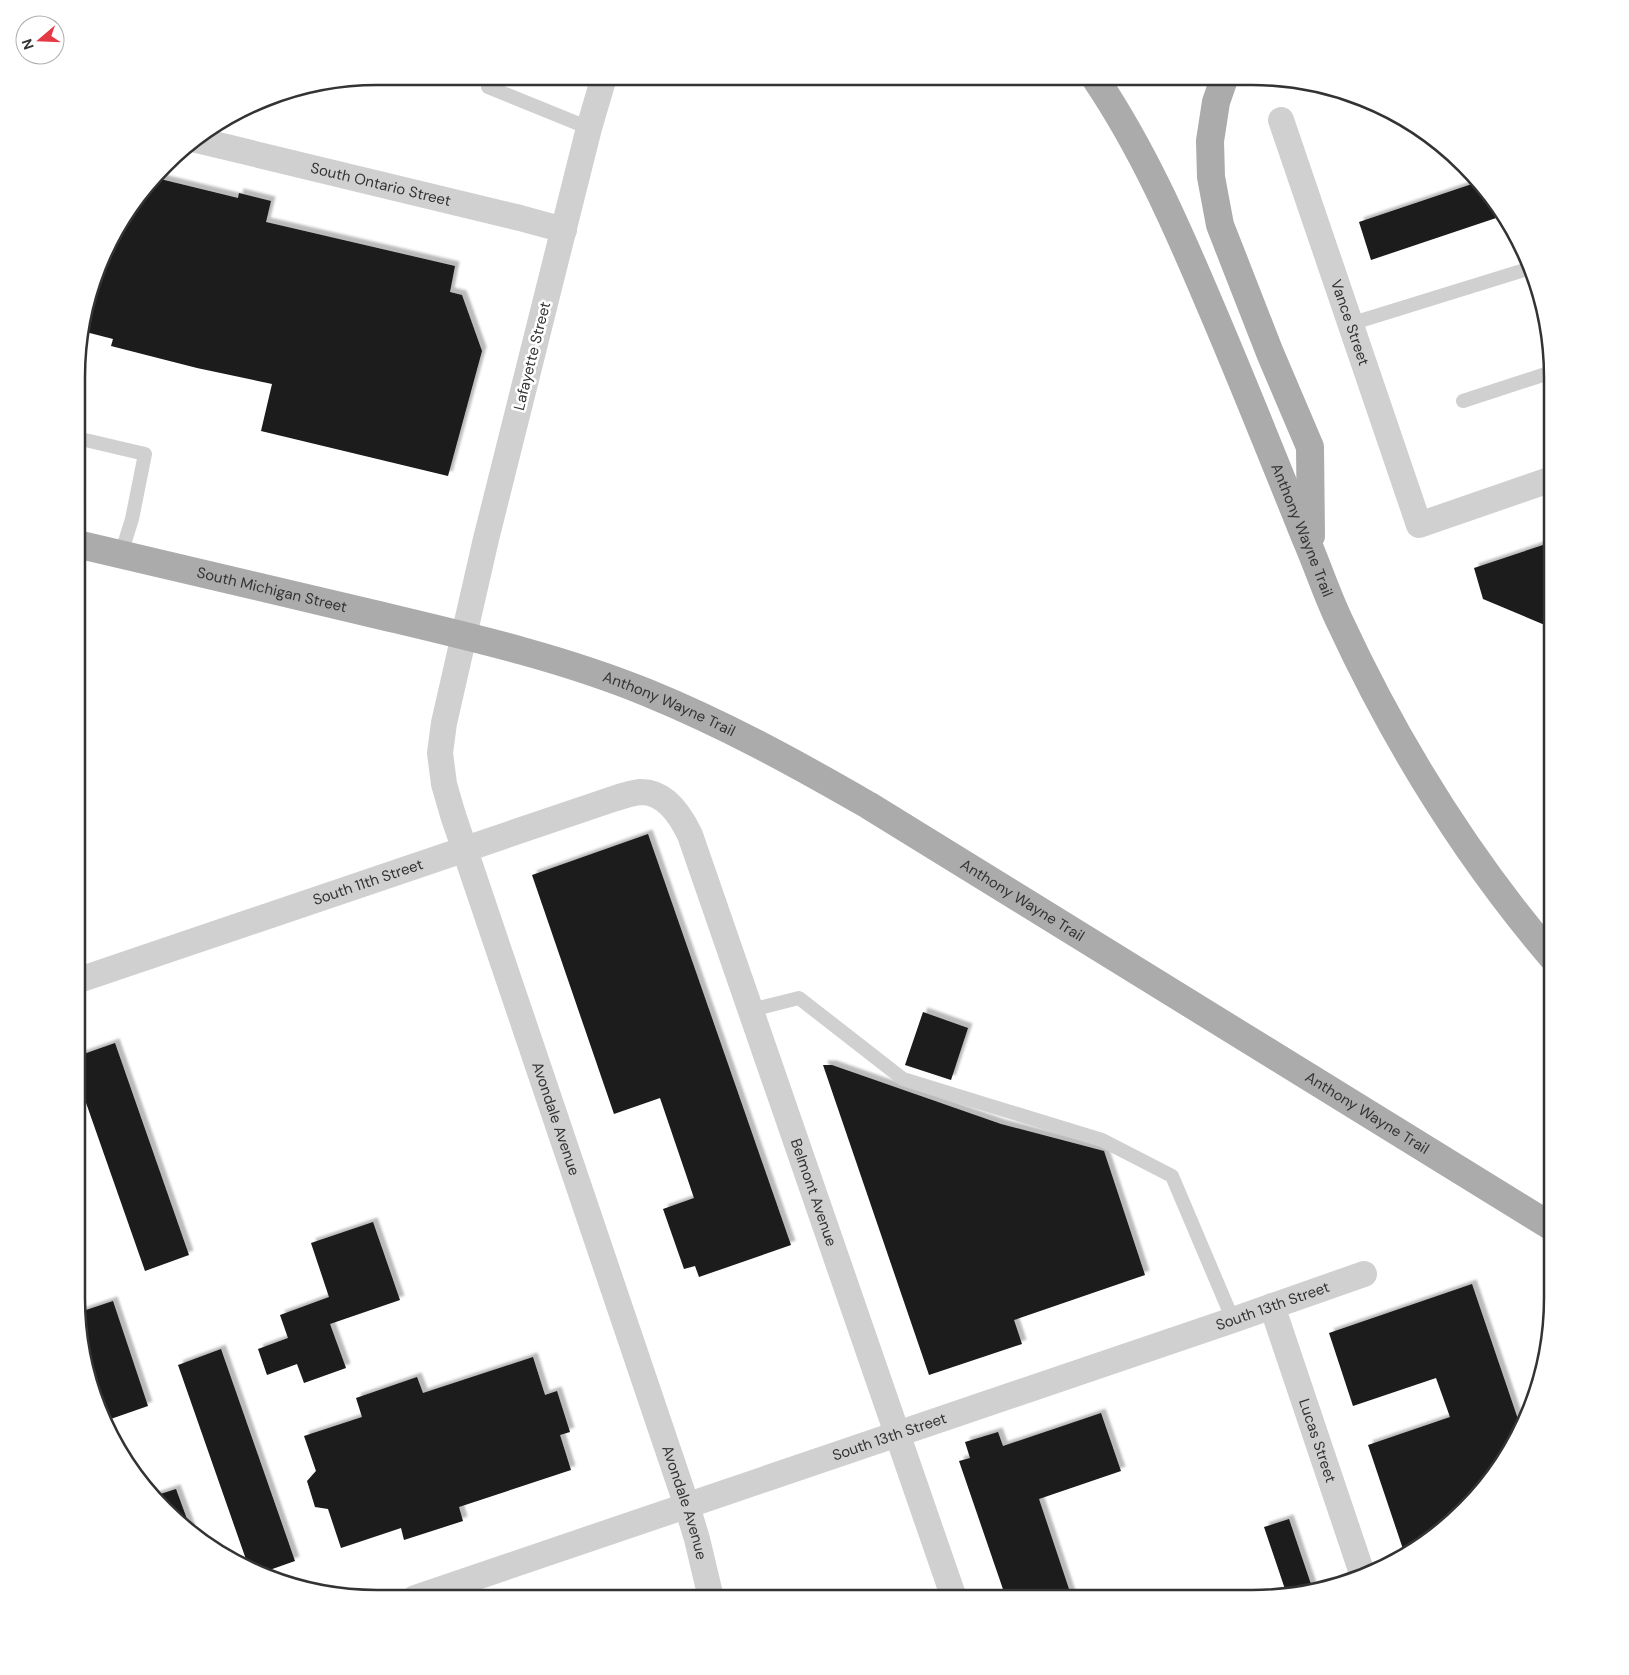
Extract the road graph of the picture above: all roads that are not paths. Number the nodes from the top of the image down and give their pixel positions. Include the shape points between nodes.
1 (602, 85) edge
2 (1100, 85) edge
3 (1222, 85) edge
4 (488, 87) dead end
5 (1281, 120) dead end
6 (589, 128) junction
7 (204, 142) edge
8 (564, 230) junction
9 (1524, 270) edge
10 (1350, 324) junction
11 (1544, 375) edge
12 (1463, 401) dead end
13 (85, 440) edge
14 (1544, 482) edge
15 (85, 546) edge
16 (1311, 550) junction
17 (121, 554) junction
18 (464, 635) junction
19 (659, 796) joint
20 (464, 848) junction
21 (1544, 947) edge
22 (85, 978) edge
23 (751, 1010) junction
24 (1544, 1222) edge
25 (1364, 1274) dead end
26 (1272, 1306) junction
27 (1232, 1320) junction
28 (898, 1434) junction
29 (687, 1506) junction
30 (1361, 1569) edge
31 (439, 1590) edge
32 (709, 1590) edge
33 (951, 1590) edge

1 - 6 street, Lafayette Street
2 - 16 main road, Anthony Wayne Trail via 1164,200
3 - 16 main road via 1210,141 1214,196 1220,225 1310,447
4 - 6 lane
5 - 10 street, Vance Street
6 - 8 street, Lafayette Street
7 - 8 street, South Ontario Street
8 - 18 street, Lafayette Street
9 - 10 lane
10 - 14 street, Vance Street via 1418,524
11 - 12 lane
13 - 17 lane via 144,454 132,519
15 - 17 main road, South Michigan Street
16 - 21 main road, Anthony Wayne Trail via 1367,679 1420,772 1465,844
17 - 18 main road, South Michigan Street
18 - 20 street, Avondale Avenue via 440,753 444,784
18 - 24 main road, Anthony Wayne Trail via 588,671 647,692 700,715 816,776
19 - 20 street, South 11th Street via 648,792 632,793
19 - 23 street, Belmont Avenue via 669,803 690,834
20 - 22 street, South 11th Street
20 - 29 street, Avondale Avenue
23 - 27 lane via 799,998 903,1079 1102,1140 1172,1176
23 - 28 street, Belmont Avenue
25 - 26 street, South 13th Street
26 - 27 street, South 13th Street
26 - 30 street, Lucas Street
27 - 28 street, South 13th Street
28 - 29 street, South 13th Street
28 - 33 street, Belmont Avenue
29 - 31 street, South 13th Street
29 - 32 street, Avondale Avenue

